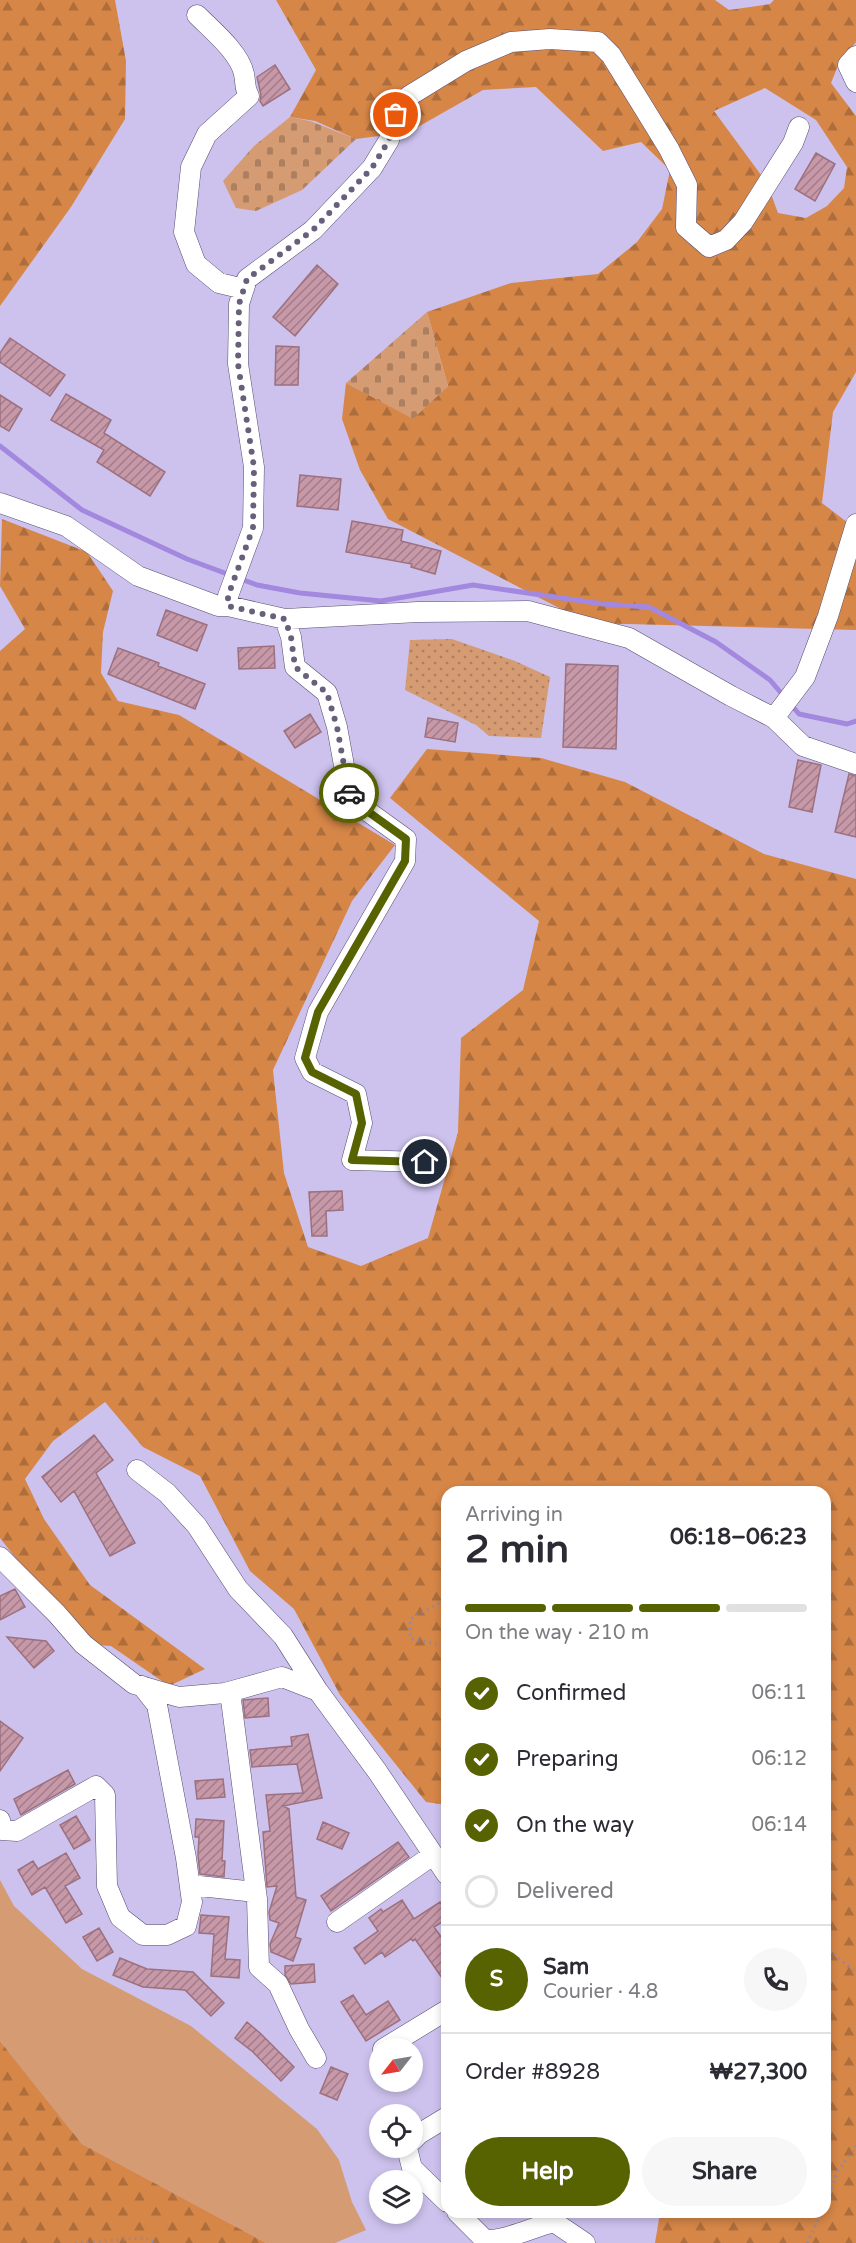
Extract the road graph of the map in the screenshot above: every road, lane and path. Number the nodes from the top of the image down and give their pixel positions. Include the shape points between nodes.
1 (197, 15) dead end
2 (856, 56) edge
3 (856, 82) edge
4 (799, 127) dead end
5 (244, 289) junction
6 (0, 503) edge
7 (856, 524) edge
8 (228, 601) junction
9 (285, 619) junction
10 (777, 714) junction
11 (856, 764) edge
12 (425, 1162) dead end
13 (137, 1470) dead end
14 (0, 1557) edge
15 (439, 1603) dead end
16 (441, 1646) edge
17 (142, 1686) junction
18 (318, 1691) junction
19 (230, 1692) junction
20 (0, 1820) edge
21 (433, 1855) junction
22 (441, 1866) edge
23 (190, 1885) junction
24 (256, 1892) junction
25 (338, 1922) dead end
26 (831, 1951) edge
27 (856, 1973) edge
28 (441, 2014) edge
29 (401, 2038) edge
30 (316, 2058) dead end
31 (441, 2121) edge
32 (423, 2132) edge
33 (856, 2146) edge
34 (410, 2158) edge
35 (831, 2189) edge
36 (441, 2196) edge
37 (463, 2218) edge
38 (819, 2218) edge
39 (75, 2243) edge
40 (156, 2243) edge
41 (585, 2243) edge
42 (807, 2243) edge

1 - 5 lane via 229,47 244,73 243,87 249,96 207,134 191,167 184,232 195,264 219,283
2 - 3 lane via 848,65
4 - 5 lane via 743,222 726,240 709,247 686,227 687,184 669,148 605,48 598,42 511,42 466,62 410,96 396,115 389,140 372,168 313,230 247,279
5 - 8 lane via 239,304 238,364 254,467 253,528
6 - 8 lane via 66,526 138,576 218,606
7 - 10 lane via 805,677
8 - 9 lane
9 - 10 lane via 528,611 629,638 731,696
9 - 12 lane via 295,667 327,693 349,793 406,839 405,861 318,1012 305,1058 312,1072 356,1094 362,1123 352,1160
10 - 11 lane via 803,746
13 - 18 lane via 166,1493 196,1526 238,1589 283,1636
14 - 17 lane via 83,1644 134,1684
15 - 16 path via 410,1619 410,1638
17 - 19 lane via 179,1697
17 - 23 lane via 157,1705
18 - 19 lane via 282,1677
18 - 21 lane
19 - 24 lane
20 - 23 lane via 3,1830 17,1831 96,1786 105,1795 107,1886 120,1917 143,1935 167,1935 186,1926 192,1902
21 - 22 lane
21 - 25 lane
23 - 24 lane
24 - 30 lane via 259,1967 278,1984
26 - 27 path
28 - 29 lane
31 - 32 lane
33 - 35 path via 838,2171
34 - 36 lane via 412,2168
37 - 41 lane via 485,2240 502,2240 554,2222
38 - 42 path
39 - 40 path via 145,2238

